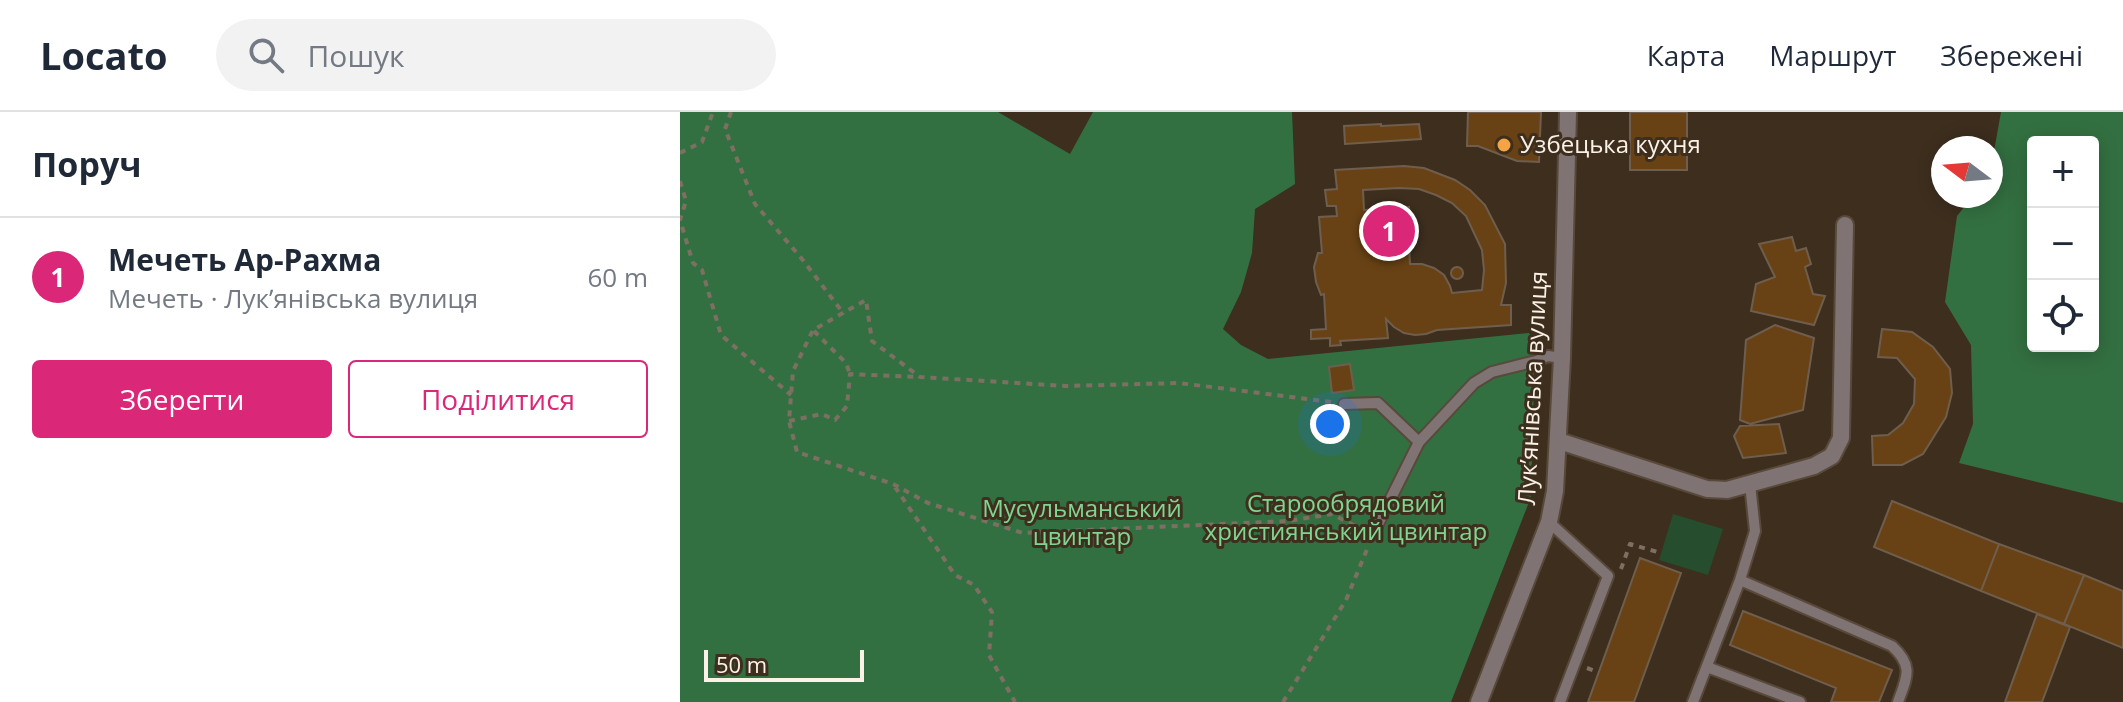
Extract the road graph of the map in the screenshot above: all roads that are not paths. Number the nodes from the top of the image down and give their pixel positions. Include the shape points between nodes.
1 (1568, 112) edge
2 (1845, 225) dead end
3 (1562, 358) junction
4 (1344, 404) road end
5 (1559, 441) junction
6 (1419, 442) junction
7 (1750, 484) junction
8 (1549, 522) junction
9 (1373, 534) road end
10 (1740, 580) junction
11 (1707, 667) junction
12 (1479, 702) edge
13 (1560, 702) edge
14 (1693, 702) edge
15 (1800, 702) edge
16 (1898, 702) edge

1 - 3 street, Лукʼянівська вулиця
2 - 7 street via 1841,438 1832,456 1814,466
3 - 5 street, Лукʼянівська вулиця
3 - 6 lane via 1548,356 1492,372 1474,383
4 - 6 lane via 1378,403
5 - 7 street via 1707,489
5 - 8 street, Лукʼянівська вулиця
6 - 9 lane
7 - 10 lane via 1755,531
8 - 12 street, Лукʼянівська вулиця
8 - 13 lane via 1608,576 1609,586
10 - 11 lane
10 - 16 lane via 1892,646 1907,668
11 - 14 lane
11 - 15 lane

